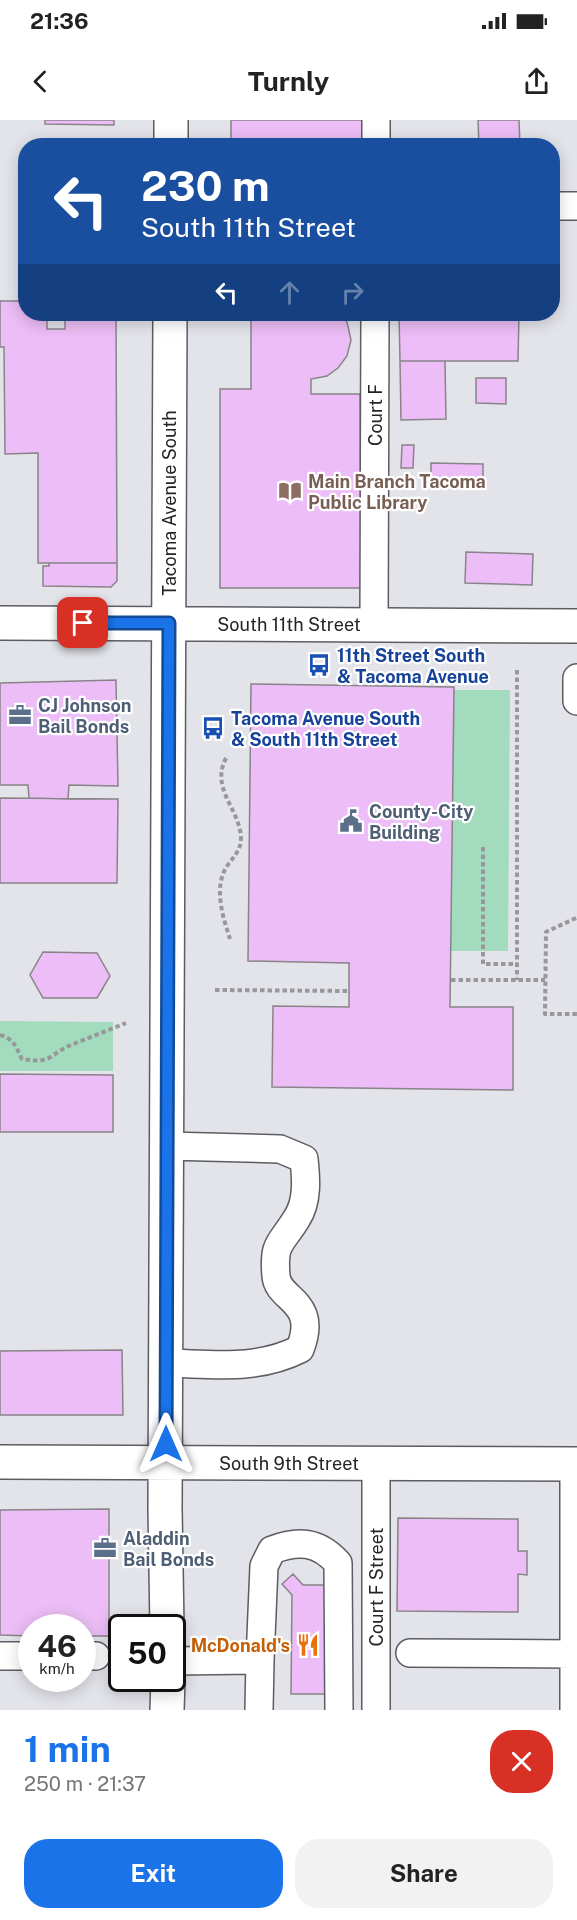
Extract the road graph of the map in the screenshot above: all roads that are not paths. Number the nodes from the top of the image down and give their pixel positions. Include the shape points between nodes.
1 (171, 120) edge
2 (376, 120) edge
3 (171, 138) edge
4 (376, 138) edge
5 (560, 206) edge
6 (577, 206) edge
7 (170, 321) edge
8 (375, 321) edge
9 (0, 623) edge
10 (169, 623) junction
11 (374, 625) junction
12 (577, 626) edge
13 (577, 678) edge
14 (577, 701) edge
15 (167, 1146) junction
16 (166, 1363) junction
17 (0, 1462) edge
18 (165, 1462) junction
19 (376, 1463) junction
20 (576, 1464) edge
21 (167, 1614) edge
22 (410, 1653) dead end
23 (574, 1654) junction
24 (0, 1656) edge
25 (18, 1656) edge
26 (260, 1660) junction
27 (186, 1661) edge
28 (168, 1692) edge
29 (167, 1710) edge
30 (259, 1710) edge
31 (339, 1710) edge
32 (376, 1710) edge
33 (574, 1710) edge

1 - 3 main road
2 - 4 street
5 - 6 street
7 - 10 main road, Tacoma Avenue South
8 - 11 street, Court F
9 - 10 main road, South 11th Street
10 - 11 main road, South 11th Street
10 - 15 main road, Tacoma Avenue South
11 - 12 main road, South 11th Street
13 - 14 street
15 - 16 main road, Tacoma Avenue South
15 - 16 street via 280,1149 303,1159 306,1181 298,1217 276,1246 276,1280 304,1312 305,1338 300,1349 273,1362 254,1365
16 - 18 main road, Tacoma Avenue South
17 - 18 main road, South 9th Street
18 - 19 main road, South 9th Street
18 - 21 main road, Tacoma Avenue South
19 - 20 main road, South 9th Street
19 - 32 street, Court F Street
20 - 23 street
22 - 23 street
23 - 33 street
24 - 25 street
26 - 27 street
26 - 30 street
26 - 31 street via 264,1566 272,1550 294,1542 327,1551 338,1563
28 - 29 main road

